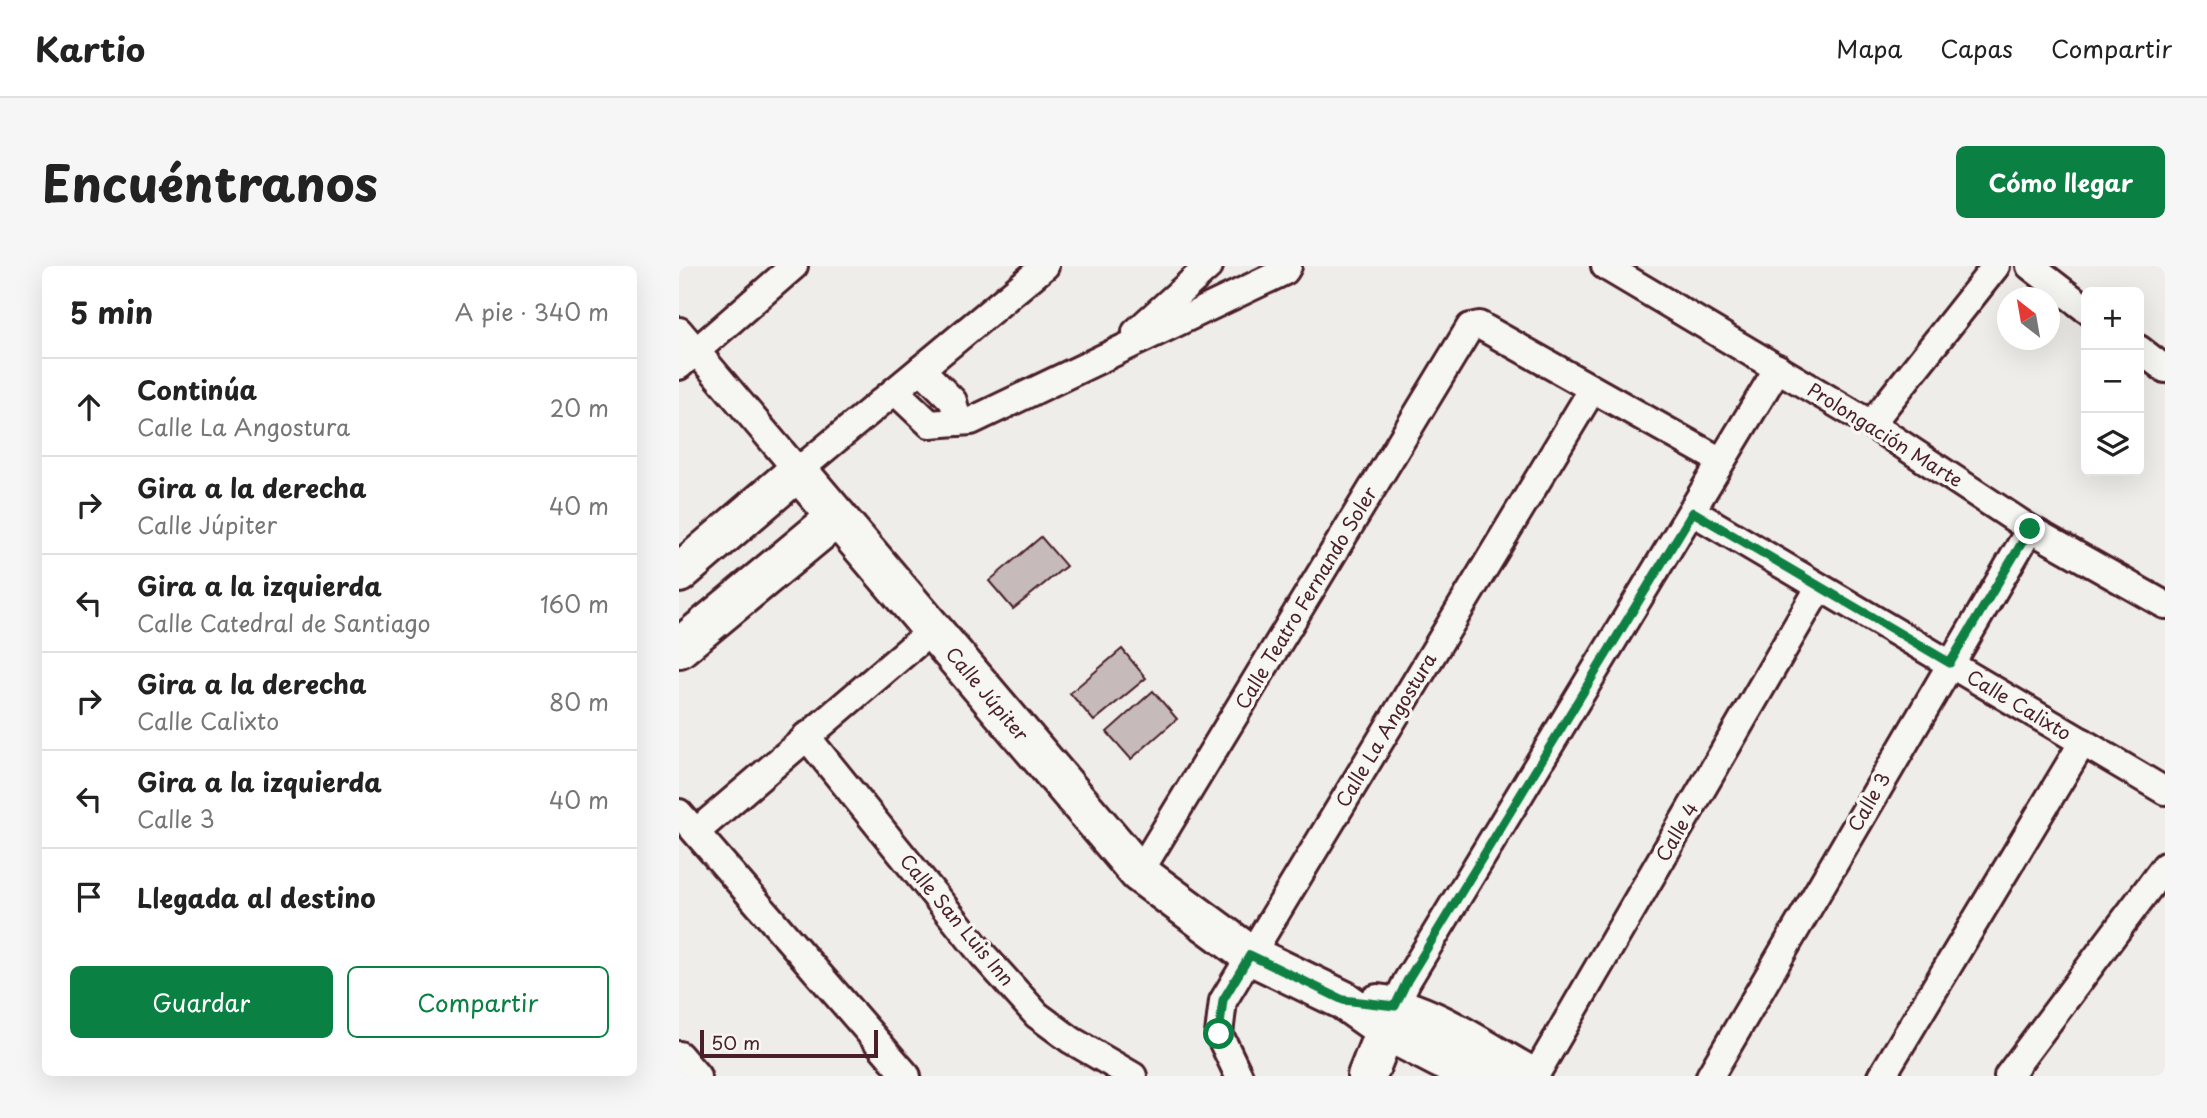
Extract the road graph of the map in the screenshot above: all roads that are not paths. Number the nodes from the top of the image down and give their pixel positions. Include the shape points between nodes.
1 (794, 266) edge
2 (1045, 266) edge
3 (1209, 266) edge
4 (1288, 266) edge
5 (1605, 266) edge
6 (1996, 266) edge
7 (2030, 266) edge
8 (2081, 305) edge
9 (685, 349) edge
10 (1116, 349) junction
11 (2140, 350) edge
12 (1779, 368) junction
13 (921, 369) junction
14 (2165, 369) edge
15 (1592, 390) junction
16 (895, 391) junction
17 (958, 422) junction
18 (1871, 424) junction
19 (1721, 461) junction
20 (798, 471) junction
21 (1693, 512) junction
22 (837, 517) junction
23 (2030, 529) junction
24 (679, 573) edge
25 (1819, 588) junction
26 (2165, 606) edge
27 (932, 630) junction
28 (679, 648) edge
29 (1950, 663) junction
30 (806, 736) junction
31 (2083, 742) junction
32 (2165, 791) edge
33 (688, 822) edge
34 (2165, 866) edge
35 (1139, 873) junction
36 (1250, 955) junction
37 (1391, 1018) junction
38 (679, 1055) edge
39 (1235, 1075) edge
40 (697, 1076) edge
41 (907, 1076) edge
42 (1133, 1076) edge
43 (1367, 1076) edge
44 (1473, 1076) edge
45 (1532, 1076) edge
46 (1710, 1076) edge
47 (1882, 1076) edge
48 (2008, 1076) edge

1 - 9 street
2 - 13 street
3 - 10 street
4 - 10 street
5 - 12 street, Prolongación Marte
6 - 18 street
7 - 8 street
9 - 20 street, Calle Júpiter
10 - 17 street via 986,416
11 - 14 street
12 - 18 street, Prolongación Marte
12 - 19 street
13 - 16 street
13 - 17 street via 953,401
15 - 19 street
15 - 35 street, Calle Teatro Fernando Soler via 1475,325 1470,327
15 - 36 street, Calle La Angostura
16 - 17 street via 930,424
16 - 20 street
18 - 23 street, Prolongación Marte
19 - 21 street
20 - 22 street, Calle Júpiter
20 - 24 street
21 - 25 street, Calle Calixto
21 - 37 street via 1407,981
22 - 27 street, Calle Júpiter
22 - 28 street
23 - 26 street, Prolongación Marte
23 - 29 street, Calle 3
25 - 29 street, Calle Calixto
25 - 45 street, Calle 4
27 - 30 street
27 - 35 street, Calle Júpiter
29 - 31 street, Calle Calixto
29 - 46 street, Calle 3
30 - 33 street
30 - 42 street, Calle San Luis Inn via 1037,1015 1071,1041
31 - 32 street, Calle Calixto
31 - 47 street
33 - 41 street
34 - 48 street
35 - 36 street, Calle Júpiter
36 - 37 street, Calle Júpiter
36 - 39 street, Calle La Angostura via 1223,1000 1219,1034
37 - 43 street
37 - 44 street, Calle Júpiter
37 - 45 street, Calle Júpiter via 1440,1026
38 - 40 street

